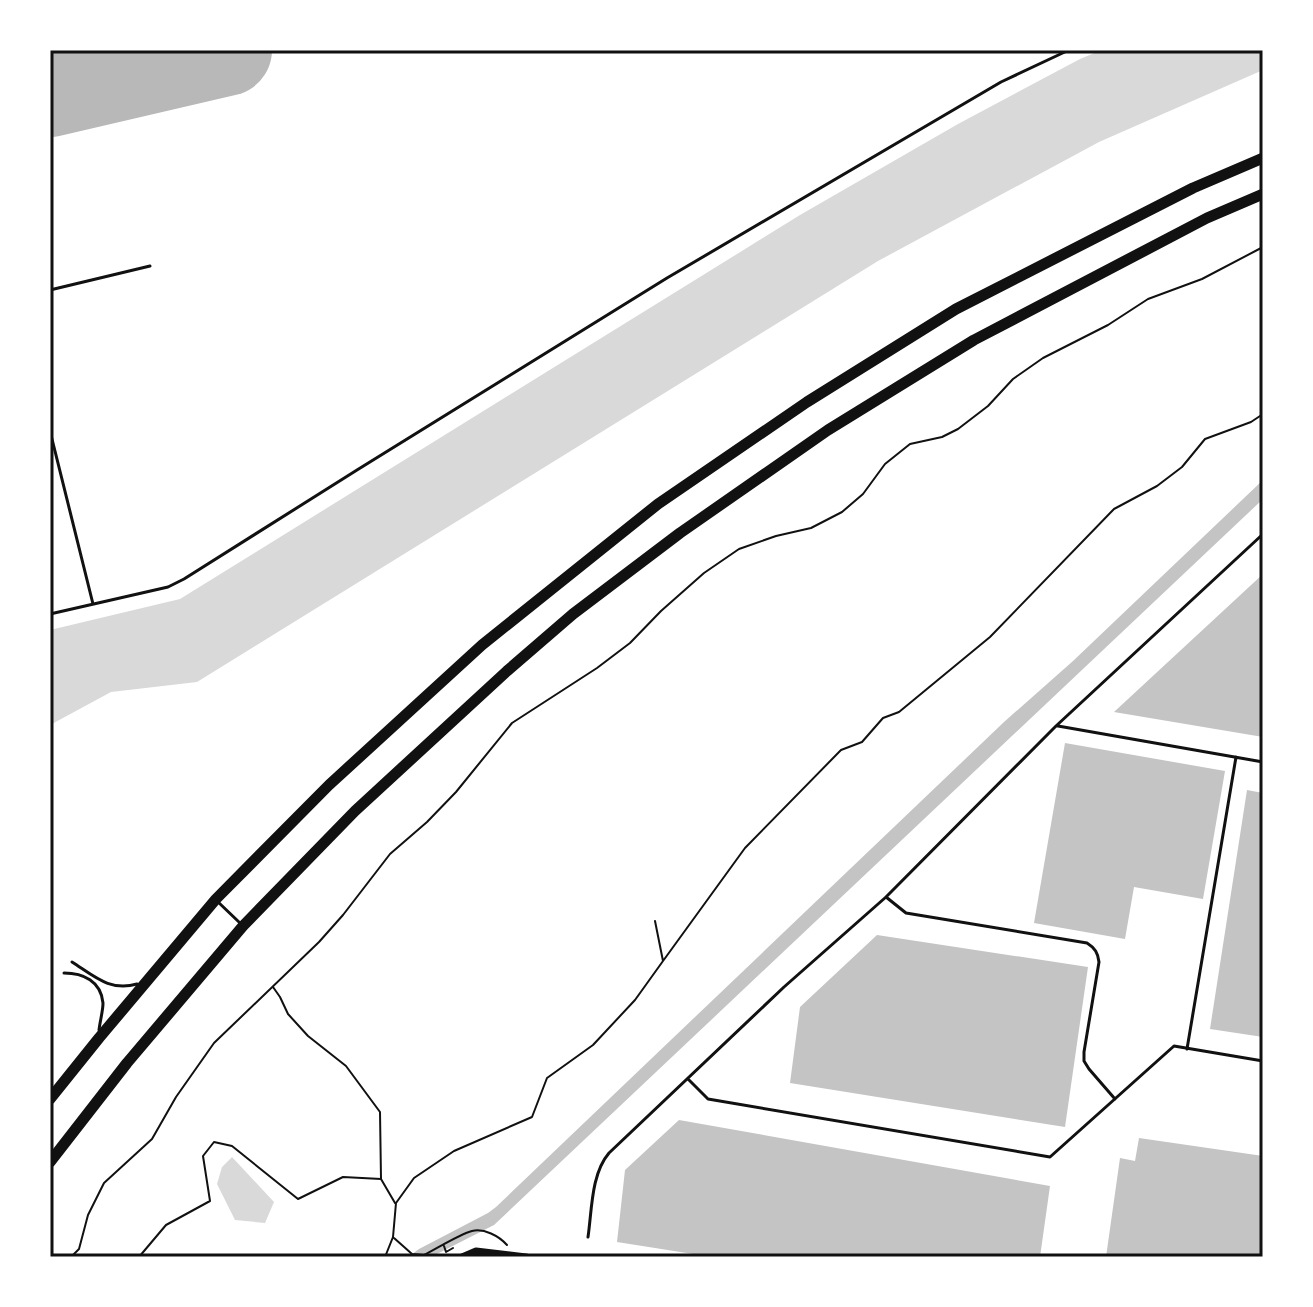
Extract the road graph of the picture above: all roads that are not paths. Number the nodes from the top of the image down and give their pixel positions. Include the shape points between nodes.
1 (1069, 50) edge
2 (1263, 158) edge
3 (1263, 194) edge
4 (150, 266) dead end
5 (50, 290) edge
6 (50, 431) edge
7 (1263, 534) edge
8 (93, 604) junction
9 (50, 614) edge
10 (1056, 726) junction
11 (1236, 757) junction
12 (1263, 762) edge
13 (886, 897) junction
14 (216, 899) junction
15 (243, 926) junction
16 (72, 962) dead end
17 (64, 973) dead end
18 (148, 980) junction
19 (99, 1038) junction
20 (1187, 1049) junction
21 (1263, 1061) edge
22 (688, 1079) junction
23 (50, 1099) edge
24 (1115, 1099) junction
25 (50, 1162) edge
26 (588, 1237) dead end
27 (514, 1255) edge
28 (462, 1257) edge
29 (526, 1257) edge

1 - 8 lane via 1001,82 667,278 184,579
2 - 14 main road via 956,309 658,504 482,645 329,785
3 - 15 main road via 974,340 828,430 680,533 507,671 355,811
4 - 5 lane
6 - 8 lane
7 - 10 lane
8 - 9 lane
10 - 11 lane
10 - 13 lane
11 - 12 lane
11 - 20 lane
13 - 22 lane
13 - 24 lane via 906,913 1092,946 1099,962 1084,1061
14 - 15 lane
14 - 18 main road
15 - 25 main road
16 - 18 lane via 115,987
17 - 19 lane via 83,974 100,991
18 - 19 main road
19 - 23 main road
20 - 21 lane
20 - 24 lane via 1174,1046
22 - 24 lane via 708,1099 1050,1157
22 - 26 lane via 601,1162
27 - 28 street via 476,1251
27 - 29 street

